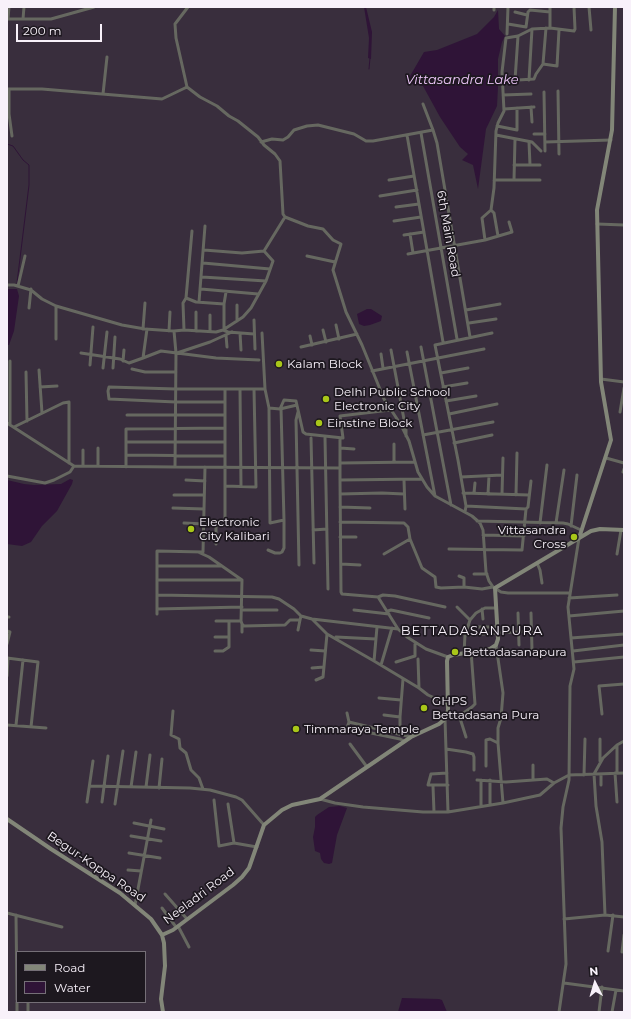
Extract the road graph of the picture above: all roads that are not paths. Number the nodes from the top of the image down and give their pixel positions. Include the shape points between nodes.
1 (9, 7) edge
2 (24, 7) edge
3 (94, 7) edge
4 (188, 7) edge
5 (508, 7) edge
6 (550, 7) edge
7 (574, 7) edge
8 (589, 7) edge
9 (615, 7) edge
10 (515, 12) dead end
11 (550, 12) junction
12 (526, 15) junction
13 (7, 19) edge
14 (23, 19) junction
15 (508, 24) junction
16 (546, 28) junction
17 (550, 28) junction
18 (532, 29) junction
19 (559, 30) junction
20 (590, 30) dead end
21 (507, 34) dead end
22 (518, 36) junction
23 (108, 57) dead end
24 (543, 64) junction
25 (515, 80) junction
26 (529, 80) junction
27 (502, 81) junction
28 (187, 87) junction
29 (8, 89) edge
30 (558, 91) dead end
31 (544, 92) dead end
32 (103, 94) junction
33 (503, 94) junction
34 (531, 94) dead end
35 (423, 104) dead end
36 (517, 108) junction
37 (504, 109) junction
38 (532, 122) dead end
39 (497, 126) junction
40 (433, 130) junction
41 (421, 133) junction
42 (534, 134) dead end
43 (545, 134) junction
44 (407, 135) junction
45 (496, 135) junction
46 (12, 136) dead end
47 (515, 139) junction
48 (611, 140) junction
49 (261, 142) junction
50 (529, 142) junction
51 (545, 142) junction
52 (559, 142) junction
53 (559, 154) dead end
54 (514, 165) junction
55 (530, 165) junction
56 (540, 165) dead end
57 (414, 176) junction
58 (389, 180) dead end
59 (494, 180) junction
60 (514, 180) junction
61 (540, 180) dead end
62 (417, 190) junction
63 (380, 196) dead end
64 (419, 204) junction
65 (396, 207) dead end
66 (491, 210) junction
67 (285, 217) junction
68 (421, 217) junction
69 (394, 222) dead end
70 (509, 222) dead end
71 (597, 224) junction
72 (624, 225) edge
73 (205, 226) dead end
74 (192, 231) dead end
75 (424, 232) junction
76 (410, 234) junction
77 (404, 235) dead end
78 (498, 236) junction
79 (485, 240) junction
80 (454, 246) junction
81 (441, 248) junction
82 (204, 250) junction
83 (264, 251) junction
84 (427, 251) junction
85 (413, 253) junction
86 (408, 254) dead end
87 (25, 256) dead end
88 (307, 256) dead end
89 (335, 262) junction
90 (203, 263) junction
91 (270, 269) junction
92 (202, 277) junction
93 (266, 281) junction
94 (7, 285) edge
95 (18, 286) junction
96 (31, 289) junction
97 (201, 289) junction
98 (226, 292) junction
99 (258, 294) junction
100 (186, 298) junction
101 (199, 302) junction
102 (145, 303) dead end
103 (224, 304) junction
104 (500, 304) dead end
105 (237, 305) dead end
106 (56, 306) junction
107 (29, 308) dead end
108 (466, 310) junction
109 (170, 312) dead end
110 (196, 312) dead end
111 (210, 315) dead end
112 (496, 319) dead end
113 (254, 320) dead end
114 (236, 321) junction
115 (469, 323) junction
116 (336, 325) dead end
117 (93, 326) dead end
118 (143, 329) junction
119 (147, 329) junction
120 (184, 330) junction
121 (224, 330) junction
122 (323, 330) dead end
123 (170, 331) junction
124 (174, 331) junction
125 (196, 331) junction
126 (210, 331) junction
127 (107, 332) dead end
128 (232, 332) junction
129 (240, 333) junction
130 (262, 333) dead end
131 (492, 333) dead end
132 (254, 334) junction
133 (357, 334) junction
134 (226, 335) junction
135 (310, 336) dead end
136 (115, 337) dead end
137 (470, 337) junction
138 (56, 339) dead end
139 (339, 339) junction
140 (457, 339) junction
141 (326, 342) junction
142 (442, 342) junction
143 (312, 345) junction
144 (227, 347) dead end
145 (301, 347) dead end
146 (421, 347) dead end
147 (255, 349) dead end
148 (484, 349) dead end
149 (124, 350) dead end
150 (241, 350) dead end
151 (391, 350) dead end
152 (408, 352) dead end
153 (81, 353) dead end
154 (176, 353) junction
155 (381, 354) dead end
156 (90, 355) junction
157 (104, 357) junction
158 (438, 357) junction
159 (113, 358) junction
160 (143, 358) junction
161 (123, 360) junction
162 (259, 360) dead end
163 (423, 360) junction
164 (10, 361) dead end
165 (409, 363) junction
166 (90, 365) dead end
167 (394, 366) junction
168 (103, 368) dead end
169 (112, 368) dead end
170 (383, 368) junction
171 (468, 368) dead end
172 (132, 369) dead end
173 (39, 370) dead end
174 (372, 370) junction
175 (26, 372) dead end
176 (176, 372) junction
177 (441, 373) junction
178 (601, 379) junction
179 (624, 382) edge
180 (467, 383) dead end
181 (57, 386) dead end
182 (40, 387) junction
183 (444, 387) junction
184 (624, 388) edge
185 (176, 389) junction
186 (225, 389) junction
187 (240, 389) junction
188 (254, 389) junction
189 (265, 389) junction
190 (476, 396) dead end
191 (446, 401) junction
192 (176, 402) junction
193 (225, 402) junction
194 (497, 404) dead end
195 (297, 405) junction
196 (269, 408) junction
197 (280, 408) junction
198 (390, 410) junction
199 (298, 412) junction
200 (620, 412) dead end
201 (42, 413) junction
202 (449, 414) junction
203 (127, 415) dead end
204 (175, 415) junction
205 (225, 416) junction
206 (27, 421) junction
207 (493, 422) dead end
208 (10, 425) edge
209 (175, 428) junction
210 (225, 428) junction
211 (452, 430) junction
212 (438, 432) junction
213 (423, 435) junction
214 (492, 435) dead end
215 (406, 436) junction
216 (311, 438) dead end
217 (325, 438) dead end
218 (340, 438) junction
219 (126, 442) junction
220 (176, 442) junction
221 (225, 442) junction
222 (454, 443) junction
223 (394, 444) dead end
224 (98, 448) dead end
225 (340, 448) junction
226 (354, 449) dead end
227 (83, 450) dead end
228 (518, 453) dead end
229 (126, 455) junction
230 (175, 456) junction
231 (225, 456) junction
232 (503, 458) dead end
233 (606, 458) junction
234 (394, 462) junction
235 (414, 462) junction
236 (69, 463) junction
237 (341, 463) junction
238 (624, 463) edge
239 (548, 465) dead end
240 (74, 466) junction
241 (83, 466) junction
242 (98, 466) junction
243 (126, 467) junction
244 (175, 467) junction
245 (205, 467) junction
246 (225, 468) junction
247 (241, 468) junction
248 (255, 468) junction
249 (269, 468) junction
250 (283, 468) junction
251 (312, 468) junction
252 (340, 468) junction
253 (297, 469) junction
254 (326, 469) junction
255 (564, 470) dead end
256 (502, 475) junction
257 (542, 475) dead end
258 (577, 475) dead end
259 (7, 476) edge
260 (489, 476) junction
261 (546, 476) junction
262 (461, 477) junction
263 (422, 479) junction
264 (186, 480) dead end
265 (340, 480) junction
266 (404, 480) junction
267 (205, 481) junction
268 (531, 481) dead end
269 (475, 483) dead end
270 (225, 486) junction
271 (241, 486) junction
272 (463, 492) junction
273 (474, 493) junction
274 (340, 494) junction
275 (404, 494) junction
276 (488, 494) junction
277 (502, 494) junction
278 (174, 495) dead end
279 (204, 495) junction
280 (516, 495) junction
281 (529, 495) junction
282 (435, 496) junction
283 (451, 505) junction
284 (466, 506) junction
285 (340, 507) junction
286 (172, 508) dead end
287 (370, 508) dead end
288 (204, 509) junction
289 (405, 509) dead end
290 (526, 509) junction
291 (465, 512) junction
292 (284, 520) junction
293 (477, 521) junction
294 (340, 522) junction
295 (525, 522) junction
296 (184, 523) dead end
297 (540, 523) junction
298 (556, 523) junction
299 (204, 524) junction
300 (216, 525) junction
301 (571, 526) junction
302 (327, 529) junction
303 (313, 530) junction
304 (581, 530) junction
305 (622, 530) edge
306 (483, 535) junction
307 (524, 536) junction
308 (340, 537) junction
309 (356, 537) dead end
310 (579, 538) junction
311 (410, 539) junction
312 (216, 544) dead end
313 (449, 549) dead end
314 (268, 550) dead end
315 (484, 550) junction
316 (198, 552) junction
317 (384, 554) dead end
318 (617, 554) dead end
319 (314, 563) dead end
320 (537, 563) junction
321 (341, 564) junction
322 (299, 565) dead end
323 (360, 565) dead end
324 (157, 566) junction
325 (222, 566) junction
326 (474, 574) dead end
327 (487, 574) junction
328 (459, 576) dead end
329 (157, 580) junction
330 (242, 580) junction
331 (542, 583) dead end
332 (464, 587) junction
333 (494, 588) junction
334 (328, 589) dead end
335 (570, 593) junction
336 (157, 595) junction
337 (617, 595) dead end
338 (242, 596) junction
339 (378, 597) junction
340 (569, 598) junction
341 (446, 607) dead end
342 (457, 607) dead end
343 (242, 608) junction
344 (496, 608) junction
345 (157, 609) junction
346 (482, 609) junction
347 (277, 610) dead end
348 (354, 610) dead end
349 (624, 611) edge
350 (388, 612) junction
351 (518, 613) dead end
352 (531, 613) dead end
353 (157, 614) dead end
354 (569, 616) junction
355 (300, 618) junction
356 (429, 618) dead end
357 (312, 619) junction
358 (483, 619) dead end
359 (470, 620) junction
360 (216, 621) dead end
361 (229, 621) junction
362 (242, 622) junction
363 (377, 627) junction
364 (468, 627) junction
365 (497, 627) junction
366 (392, 628) junction
367 (398, 629) junction
368 (298, 630) dead end
369 (7, 631) edge
370 (531, 631) junction
371 (242, 632) dead end
372 (518, 632) junction
373 (497, 633) junction
374 (327, 634) junction
375 (624, 634) edge
376 (465, 635) junction
377 (215, 637) dead end
378 (229, 637) junction
379 (334, 637) junction
380 (571, 638) junction
381 (376, 639) junction
382 (7, 644) edge
383 (415, 644) junction
384 (624, 645) edge
385 (519, 646) dead end
386 (496, 648) junction
387 (312, 650) dead end
388 (507, 650) dead end
389 (532, 650) dead end
390 (215, 651) dead end
391 (471, 651) junction
392 (573, 651) junction
393 (325, 652) junction
394 (464, 653) junction
395 (448, 656) junction
396 (624, 657) edge
397 (8, 658) edge
398 (418, 659) dead end
399 (23, 660) junction
400 (374, 660) junction
401 (396, 662) dead end
402 (574, 662) junction
403 (381, 665) junction
404 (324, 667) junction
405 (312, 668) dead end
406 (7, 676) edge
407 (403, 679) junction
408 (316, 680) dead end
409 (624, 684) edge
410 (419, 688) junction
411 (379, 698) dead end
412 (401, 700) junction
413 (448, 704) junction
414 (173, 711) dead end
415 (347, 713) dead end
416 (602, 714) dead end
417 (384, 715) dead end
418 (459, 715) junction
419 (400, 717) junction
420 (446, 718) junction
421 (349, 722) junction
422 (7, 725) edge
423 (16, 726) junction
424 (31, 727) junction
425 (46, 728) dead end
426 (400, 734) junction
427 (411, 737) junction
428 (466, 737) dead end
429 (585, 739) dead end
430 (600, 739) dead end
431 (404, 741) junction
432 (624, 741) edge
433 (498, 743) junction
434 (350, 744) dead end
435 (616, 745) junction
436 (446, 749) junction
437 (123, 751) dead end
438 (136, 752) dead end
439 (150, 755) dead end
440 (108, 756) dead end
441 (162, 759) dead end
442 (93, 761) dead end
443 (600, 761) junction
444 (533, 765) dead end
445 (486, 766) dead end
446 (367, 767) junction
447 (474, 770) dead end
448 (447, 773) junction
449 (616, 773) junction
450 (624, 773) edge
451 (594, 774) junction
452 (601, 774) junction
453 (569, 775) junction
454 (584, 775) junction
455 (477, 780) dead end
456 (481, 780) junction
457 (490, 780) junction
458 (501, 780) junction
459 (533, 780) junction
460 (554, 783) junction
461 (448, 785) junction
462 (601, 785) dead end
463 (90, 786) junction
464 (434, 786) junction
465 (104, 787) junction
466 (118, 787) junction
467 (131, 787) junction
468 (146, 788) junction
469 (159, 788) junction
470 (203, 789) junction
471 (320, 799) junction
472 (214, 800) dead end
473 (87, 802) dead end
474 (102, 802) dead end
475 (617, 802) dead end
476 (115, 804) dead end
477 (228, 804) dead end
478 (502, 804) junction
479 (481, 806) junction
480 (490, 806) junction
481 (434, 812) junction
482 (448, 812) junction
483 (7, 819) edge
484 (151, 820) dead end
485 (134, 823) dead end
486 (264, 825) junction
487 (150, 826) junction
488 (164, 828) dead end
489 (131, 836) dead end
490 (147, 839) junction
491 (161, 841) dead end
492 (234, 843) junction
493 (256, 847) junction
494 (129, 853) dead end
495 (144, 855) junction
496 (160, 858) dead end
497 (128, 870) dead end
498 (141, 871) junction
499 (165, 894) dead end
500 (135, 905) junction
501 (162, 908) dead end
502 (7, 913) edge
503 (16, 915) junction
504 (605, 915) junction
505 (613, 915) junction
506 (624, 917) edge
507 (187, 919) junction
508 (564, 920) junction
509 (177, 926) junction
510 (62, 927) dead end
511 (162, 935) junction
512 (624, 936) edge
513 (189, 948) dead end
514 (16, 951) edge
515 (608, 951) dead end
516 (622, 952) dead end
517 (564, 983) junction
518 (602, 988) junction
519 (616, 990) junction
520 (624, 991) edge
521 (163, 1012) edge
522 (559, 1012) edge
523 (599, 1012) edge
524 (612, 1012) edge

1 - 13 street
2 - 14 street
3 - 14 street via 51,19
4 - 28 street via 175,24
5 - 15 street
6 - 11 street
7 - 19 street via 575,31
8 - 20 street
9 - 48 main road
10 - 12 street
11 - 12 street via 530,10
11 - 17 street
12 - 15 street via 526,27
13 - 14 street
15 - 21 street
16 - 17 street
16 - 18 street
16 - 24 street
17 - 19 street
18 - 22 street
18 - 26 street
19 - 24 street via 557,66
22 - 25 street
22 - 27 street via 506,38
23 - 32 street
24 - 26 street via 534,79
25 - 26 street
25 - 27 street
27 - 33 street
28 - 32 street via 162,99
28 - 49 street via 238,121
29 - 32 street
29 - 46 street
30 - 52 street
31 - 43 street
33 - 34 street
33 - 37 street
35 - 40 street
36 - 37 street
36 - 38 street via 532,107
36 - 39 street via 517,130
37 - 39 street
39 - 45 street
40 - 41 street
40 - 80 street
41 - 44 street
41 - 81 street, 6th Main Road
42 - 43 street
43 - 51 street
44 - 49 street via 366,141 354,134 318,125 294,130 283,140
44 - 57 street
45 - 47 street
45 - 59 street
47 - 50 street
47 - 54 street
48 - 52 street
48 - 71 main road via 598,201
49 - 67 street via 280,161
50 - 51 street via 543,151
50 - 55 street
51 - 52 street
52 - 53 street
54 - 55 street
54 - 60 street
55 - 56 street
57 - 58 street
57 - 62 street
59 - 60 street
59 - 66 street
60 - 61 street
62 - 63 street
62 - 64 street
64 - 65 street
64 - 68 street
66 - 78 street via 494,213
66 - 79 street via 482,218
67 - 83 street
67 - 89 street via 308,226 323,228 332,240 341,244
68 - 69 street
68 - 75 street
70 - 78 street via 512,232
71 - 72 street
71 - 178 main road
73 - 82 street
74 - 100 street
75 - 76 street
75 - 84 street
76 - 77 street
76 - 85 street
78 - 79 street
79 - 80 street
80 - 81 street
80 - 108 street
81 - 84 street
81 - 140 street, 6th Main Road
82 - 83 street via 242,253
82 - 90 street
83 - 91 street via 273,261
84 - 85 street
84 - 142 street
85 - 86 street
87 - 95 street
88 - 89 street
89 - 133 street via 333,270
90 - 91 street
90 - 92 street
91 - 93 street
92 - 93 street
92 - 97 street
93 - 99 street
94 - 95 street
95 - 96 street
96 - 106 street via 42,299
96 - 107 street
97 - 98 street
97 - 101 street
98 - 99 street
98 - 103 street
99 - 114 street via 251,308
100 - 101 street
100 - 120 street via 183,303
101 - 103 street
102 - 118 street
103 - 121 street
104 - 108 street
105 - 114 street
106 - 118 street via 104,321
106 - 138 street
108 - 115 street
109 - 123 street
110 - 125 street
111 - 126 street
112 - 115 street
113 - 132 street
114 - 121 street
115 - 137 street
116 - 139 street
117 - 156 street
118 - 119 street
119 - 123 street
119 - 160 street
120 - 124 street
120 - 125 street
121 - 126 street
121 - 128 street
122 - 141 street
123 - 124 street
124 - 154 street
125 - 126 street
127 - 157 street
128 - 129 street
128 - 134 street
129 - 132 street
129 - 150 street
130 - 189 street
131 - 137 street
132 - 147 street
133 - 139 street
133 - 174 street
134 - 144 street
134 - 154 street
135 - 143 street
136 - 159 street
137 - 140 street
139 - 141 street
140 - 142 street
141 - 143 street
142 - 158 street via 435,344
143 - 145 street
146 - 163 street
148 - 158 street
149 - 161 street
151 - 167 street
152 - 165 street
153 - 156 street
154 - 160 street via 161,351
154 - 162 street
154 - 176 street
155 - 170 street
156 - 157 street
156 - 166 street
157 - 159 street
157 - 168 street
158 - 163 street
158 - 177 street
159 - 161 street
159 - 169 street
160 - 161 street via 129,362
163 - 165 street
163 - 212 street
164 - 208 street
165 - 167 street
165 - 213 street
167 - 170 street
167 - 215 street
170 - 174 street
171 - 177 street
172 - 176 street via 145,372
173 - 182 street
174 - 198 street
175 - 206 street
176 - 185 street
177 - 183 street
178 - 179 street
178 - 233 main road via 611,437
180 - 183 street
181 - 182 street
182 - 201 street
183 - 191 street
184 - 200 street
185 - 186 street
185 - 192 street
185 - 192 street via 109,387 108,391 110,399
186 - 187 street
186 - 193 street
187 - 188 street
187 - 247 street
188 - 189 street
188 - 248 street
189 - 196 street
190 - 191 street
191 - 202 street
192 - 193 street
192 - 204 street
193 - 205 street
194 - 202 street
195 - 197 street
195 - 197 street via 296,401 284,400
195 - 199 street
196 - 197 street
196 - 249 street
197 - 250 street
198 - 215 street
198 - 218 street via 340,416
199 - 218 street via 303,432 306,434
199 - 253 street
201 - 206 street
201 - 236 street via 69,402
202 - 211 street
203 - 204 street
204 - 205 street
204 - 209 street
205 - 210 street
206 - 208 street
207 - 211 street
208 - 236 street
209 - 210 street
209 - 219 street via 126,429
209 - 220 street
210 - 221 street
211 - 212 street
211 - 222 street
212 - 213 street
212 - 283 street
213 - 282 street
214 - 222 street
215 - 235 street
216 - 251 street
217 - 254 street
218 - 225 street
219 - 220 street
219 - 229 street
220 - 221 street
220 - 230 street
221 - 231 street
222 - 262 street
223 - 234 street
224 - 242 street
225 - 226 street
225 - 237 street
227 - 241 street
228 - 280 street
229 - 230 street
229 - 243 street
230 - 231 street
230 - 244 street
231 - 246 street
232 - 256 street
233 - 238 street
233 - 304 main road
234 - 235 street
234 - 237 street
235 - 263 street
236 - 240 street
237 - 252 street
239 - 261 street
240 - 241 street
240 - 259 street via 70,472 45,482
241 - 242 street
242 - 243 street
243 - 244 street
244 - 245 street
245 - 246 street
245 - 267 street
246 - 247 street
246 - 270 street
247 - 248 street
247 - 271 street
248 - 249 street
248 - 271 street via 256,487
249 - 250 street
249 - 292 street via 270,522
250 - 253 street
250 - 292 street
251 - 253 street
251 - 254 street
251 - 303 street
252 - 254 street
252 - 265 street
253 - 322 street
254 - 302 street
255 - 298 street
256 - 260 street
256 - 277 street
257 - 261 street
258 - 301 street
260 - 262 street
260 - 276 street
261 - 297 street
262 - 272 street
263 - 266 street
263 - 282 street
264 - 267 street
265 - 266 street
265 - 274 street
266 - 275 street
267 - 279 street
268 - 281 street
269 - 273 street
270 - 271 street
270 - 300 street via 225,525
272 - 273 street
272 - 284 street
273 - 276 street
274 - 275 street
274 - 285 street
275 - 289 street
276 - 277 street
277 - 280 street
278 - 279 street
279 - 288 street
280 - 281 street
281 - 290 street
282 - 283 street
283 - 291 street
284 - 290 street
284 - 291 street
285 - 287 street
285 - 294 street
286 - 288 street
288 - 299 street
290 - 295 street
291 - 293 street
292 - 314 street via 282,552
293 - 295 street
293 - 306 street
294 - 308 street
294 - 311 street via 404,523 408,527
295 - 297 street
295 - 307 street
296 - 299 street
297 - 298 street
298 - 301 street
299 - 300 street
299 - 316 street via 203,552
300 - 312 street
301 - 304 street
302 - 303 street
302 - 334 street
303 - 319 street
304 - 310 main road
305 - 310 main road via 600,529
305 - 318 street
306 - 307 street
306 - 315 street
307 - 315 street via 522,550
308 - 309 street
308 - 321 street
310 - 320 main road
310 - 335 street
311 - 317 street
311 - 332 street via 422,568 435,577 436,587
313 - 315 street
315 - 327 street
316 - 324 street via 157,551
316 - 325 street
320 - 331 street
320 - 333 main road
321 - 323 street
321 - 339 street via 342,594
324 - 325 street
324 - 329 street
325 - 330 street
326 - 327 street
327 - 333 street
328 - 332 street via 464,578
329 - 330 street
329 - 336 street
330 - 338 street
332 - 333 street
333 - 335 street via 508,593
333 - 344 main road
335 - 340 street
336 - 338 street
336 - 345 street
337 - 340 street
338 - 343 street
338 - 355 street via 272,596 294,609
339 - 341 street via 395,596
339 - 350 street
340 - 354 street
342 - 359 street
343 - 345 street
343 - 347 street
343 - 362 street
344 - 346 street
344 - 365 main road
345 - 353 street
346 - 358 street
346 - 359 street
348 - 350 street
349 - 354 street
350 - 356 street via 391,610
350 - 367 street
351 - 372 street
352 - 370 street
354 - 380 street
355 - 357 street
355 - 362 street via 290,620 285,625 246,626
355 - 368 street
357 - 363 street
357 - 374 street
359 - 364 street
360 - 361 street
361 - 362 street
361 - 378 street
362 - 371 street
363 - 366 street
363 - 381 street
364 - 365 street
364 - 376 street
365 - 373 main road
366 - 367 street
366 - 403 street
367 - 383 street
369 - 382 street via 10,632
370 - 372 street
370 - 389 street
372 - 373 street
372 - 385 street
373 - 376 street
373 - 386 main road
374 - 379 street
374 - 393 street
375 - 380 street
376 - 394 street
377 - 378 street
378 - 390 street via 229,648
379 - 381 street
379 - 400 street
380 - 392 street
381 - 400 street
383 - 395 street
383 - 401 street via 415,656
384 - 392 street
386 - 388 street
386 - 391 main road
386 - 433 street via 503,693
387 - 393 street
391 - 394 main road
391 - 418 street via 475,704
392 - 402 street
393 - 404 street
394 - 395 main road
395 - 413 main road
396 - 402 street
397 - 399 street
397 - 406 street
398 - 410 street
399 - 423 street
399 - 424 street via 38,662
400 - 403 street
402 - 453 street via 570,686
403 - 407 street
404 - 405 street
404 - 408 street via 323,677
407 - 410 street
407 - 412 street
409 - 416 street via 599,686
410 - 413 street
411 - 412 street
412 - 419 street
413 - 420 main road
414 - 470 street via 171,735 179,739 180,748 186,753 191,770 199,778
415 - 421 street
417 - 419 street
418 - 420 street
418 - 428 street
419 - 426 street
420 - 427 main road
420 - 436 street
421 - 426 street
421 - 431 street via 347,728
422 - 423 street
423 - 424 street
424 - 425 street
426 - 427 street
427 - 431 main road
429 - 454 street
430 - 443 street
431 - 446 main road
432 - 435 street
433 - 445 street via 486,740
433 - 458 street
434 - 446 street
435 - 443 street
435 - 449 street
436 - 447 street via 473,754
436 - 448 street
437 - 466 street
438 - 467 street
439 - 468 street
440 - 465 street
441 - 469 street
442 - 463 street
443 - 451 street
444 - 459 street
446 - 471 main road
448 - 461 street
448 - 464 street via 431,774 428,785
449 - 450 street
449 - 452 street
449 - 475 street
451 - 452 street
451 - 454 street
451 - 504 street via 602,842
452 - 462 street
453 - 454 street
453 - 460 street
453 - 508 street via 561,828
455 - 456 street
456 - 457 street
456 - 479 street
457 - 458 street
457 - 480 street
458 - 459 street
458 - 478 street
459 - 460 street via 548,779
460 - 478 street via 540,795
461 - 464 street
461 - 482 street
463 - 465 street
463 - 473 street
464 - 481 street
465 - 466 street
465 - 474 street
466 - 467 street
466 - 476 street
467 - 468 street
468 - 469 street
469 - 470 street
470 - 486 street via 242,800
471 - 481 street via 363,807
471 - 486 main road via 292,805
472 - 492 street via 219,846
477 - 492 street
478 - 480 street
479 - 480 street
479 - 482 street
481 - 482 street
483 - 500 main road, Begur-Koppa Road
484 - 487 street
485 - 487 street
486 - 493 main road, Neeladri Road
487 - 488 street
487 - 490 street
489 - 490 street
490 - 491 street
490 - 495 street
492 - 493 street
493 - 507 main road, Neeladri Road via 249,868 242,877
494 - 495 street
495 - 496 street
495 - 498 street
497 - 498 street
498 - 500 street
499 - 507 street
500 - 511 main road, Begur-Koppa Road via 151,919
501 - 509 street
502 - 503 street
503 - 510 street
503 - 514 street
504 - 505 street
504 - 508 street
505 - 506 street
505 - 515 street
507 - 509 main road, Neeladri Road
508 - 517 street
509 - 511 main road, Neeladri Road
509 - 513 street
511 - 521 main road, Begur-Koppa Road via 165,954 161,999
512 - 516 street
517 - 518 street
517 - 522 street
518 - 519 street
518 - 523 street
519 - 520 street
519 - 524 street

